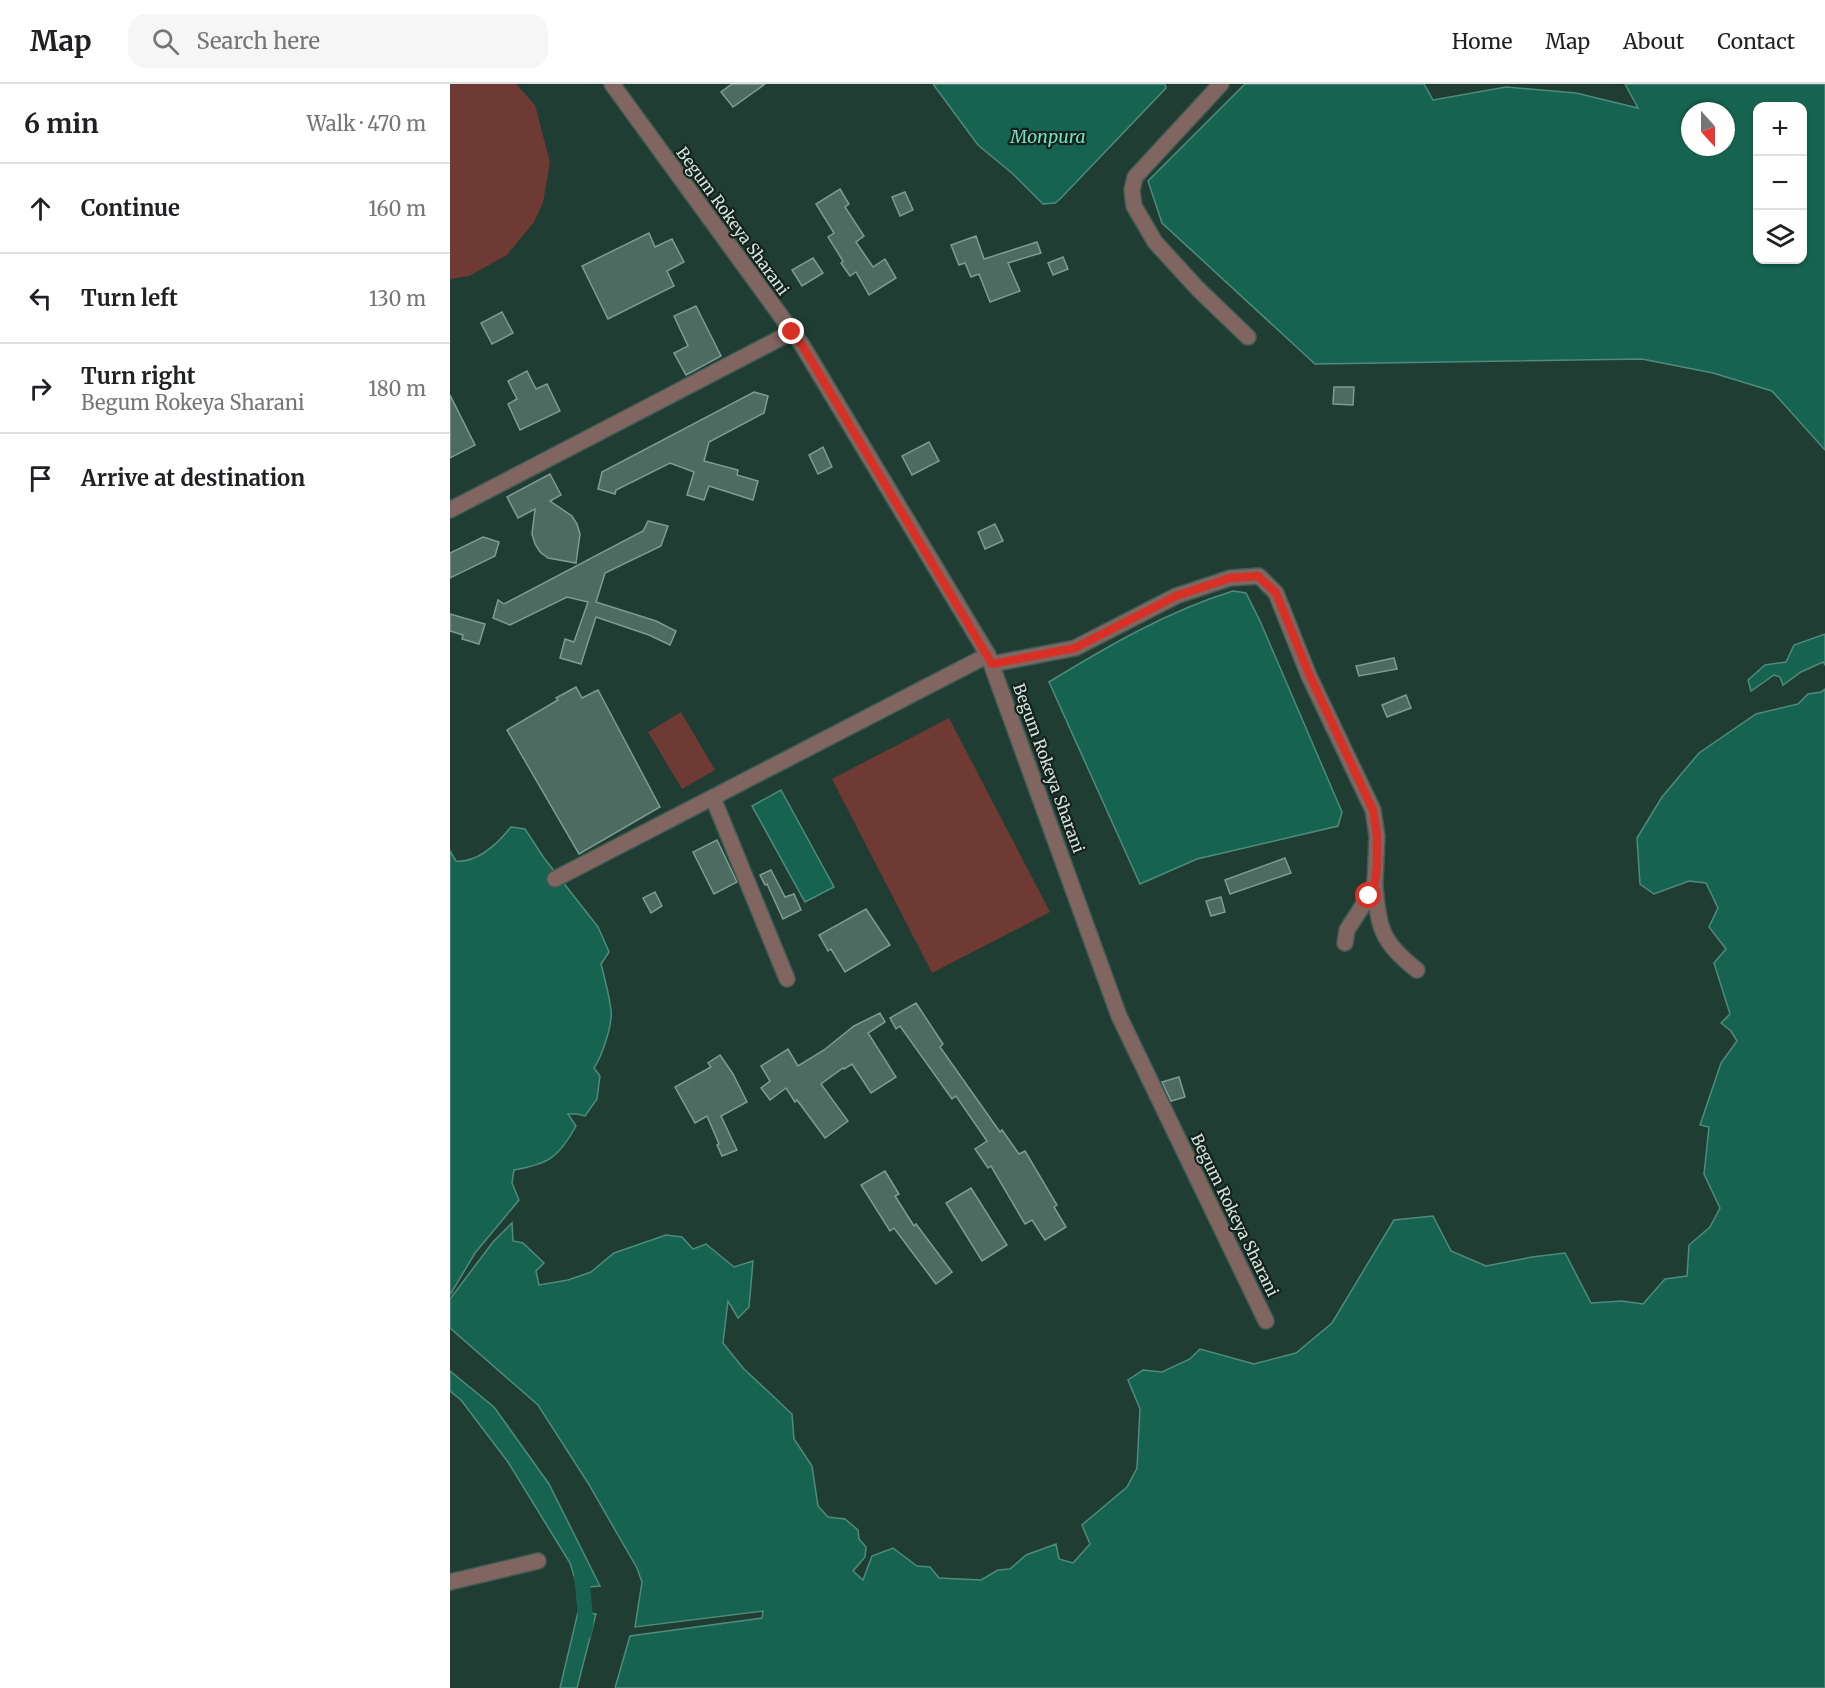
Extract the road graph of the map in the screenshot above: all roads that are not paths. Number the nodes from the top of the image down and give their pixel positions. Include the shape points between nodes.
1 (612, 84) edge
2 (1221, 84) edge
3 (792, 332) junction
4 (1248, 337) dead end
5 (450, 510) edge
6 (990, 660) junction
7 (712, 798) junction
8 (555, 879) dead end
9 (1375, 882) junction
10 (1345, 943) dead end
11 (1417, 970) dead end
12 (787, 979) dead end
13 (1266, 1321) dead end
14 (538, 1561) dead end
15 (450, 1582) edge

1 - 3 street, Begum Rokeya Sharani
2 - 4 street via 1135,177 1132,190 1134,206 1155,242
3 - 5 street
3 - 6 street, Begum Rokeya Sharani
6 - 7 street
6 - 9 street via 1075,648 1176,596 1230,578 1258,576 1276,593 1373,810 1377,836
6 - 13 street, Begum Rokeya Sharani via 1119,1016
7 - 8 street
7 - 12 street
9 - 10 street via 1347,930
9 - 11 street via 1378,918 1385,937
14 - 15 street

